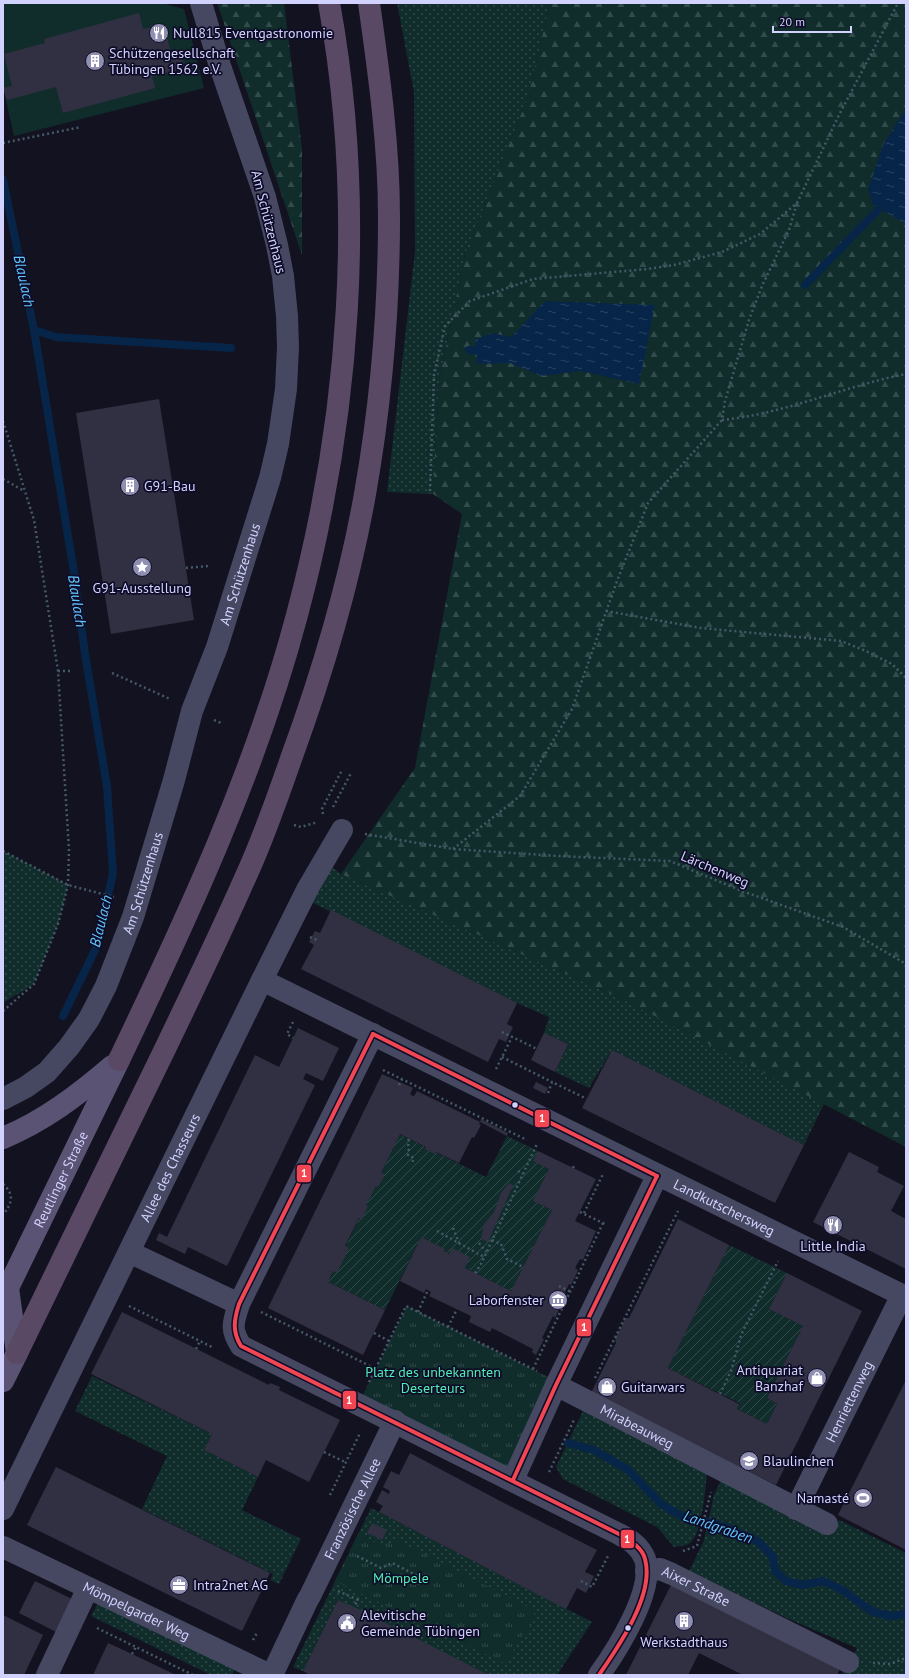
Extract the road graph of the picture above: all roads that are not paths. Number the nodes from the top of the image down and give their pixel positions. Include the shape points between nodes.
1 (201, 3) edge
2 (329, 3) edge
3 (369, 3) edge
4 (335, 822) road end
5 (262, 980) junction
6 (373, 1034) junction
7 (119, 1060) junction
8 (3, 1099) edge
9 (3, 1138) edge
10 (658, 1176) junction
11 (129, 1252) junction
12 (5, 1287) edge
13 (904, 1296) edge
14 (239, 1304) junction
15 (17, 1353) junction
16 (3, 1381) edge
17 (556, 1385) junction
18 (395, 1421) junction
19 (513, 1480) junction
20 (3, 1508) edge
21 (796, 1508) junction
22 (827, 1524) dead end
23 (3, 1547) edge
24 (646, 1571) junction
25 (88, 1588) junction
26 (848, 1662) road end
27 (47, 1675) edge
28 (271, 1675) edge
29 (599, 1675) edge

1 - 8 street, Am Schützenhaus via 265,197 282,270 288,316 288,347 286,389 278,444 270,478 217,648 192,711 133,917 106,986 89,1020 47,1072
2 - 7 highway via 347,148 349,215 348,284 343,350 327,486 297,616 255,746 233,806 177,937
3 - 15 highway via 379,70 386,146 389,215 387,287 375,426 365,495 333,632 312,702 247,875
4 - 5 street, Allee des Chasseurs via 308,888
5 - 6 street, Landkutschersweg
5 - 11 street, Allee des Chasseurs
6 - 10 street, Landkutschersweg
6 - 14 street
7 - 9 main road via 53,1113
7 - 12 main road, Reutlinger Straße
10 - 13 street, Landkutschersweg
10 - 17 street
11 - 14 street
11 - 20 street, Allee des Chasseurs
12 - 15 main road
13 - 21 street, Henriettenweg
14 - 18 street via 233,1320 234,1335 241,1346
15 - 16 main road
17 - 19 street
17 - 21 street, Mirabeauweg
18 - 19 street
18 - 28 street, Französische Allee
19 - 24 street via 631,1540 645,1559
21 - 22 street
23 - 25 street, Mömpelgarder Weg
24 - 26 street, Aixer Straße via 660,1570 672,1574
24 - 29 street, Aixer Straße via 646,1585 631,1621
25 - 27 street
25 - 28 street, Mömpelgarder Weg

